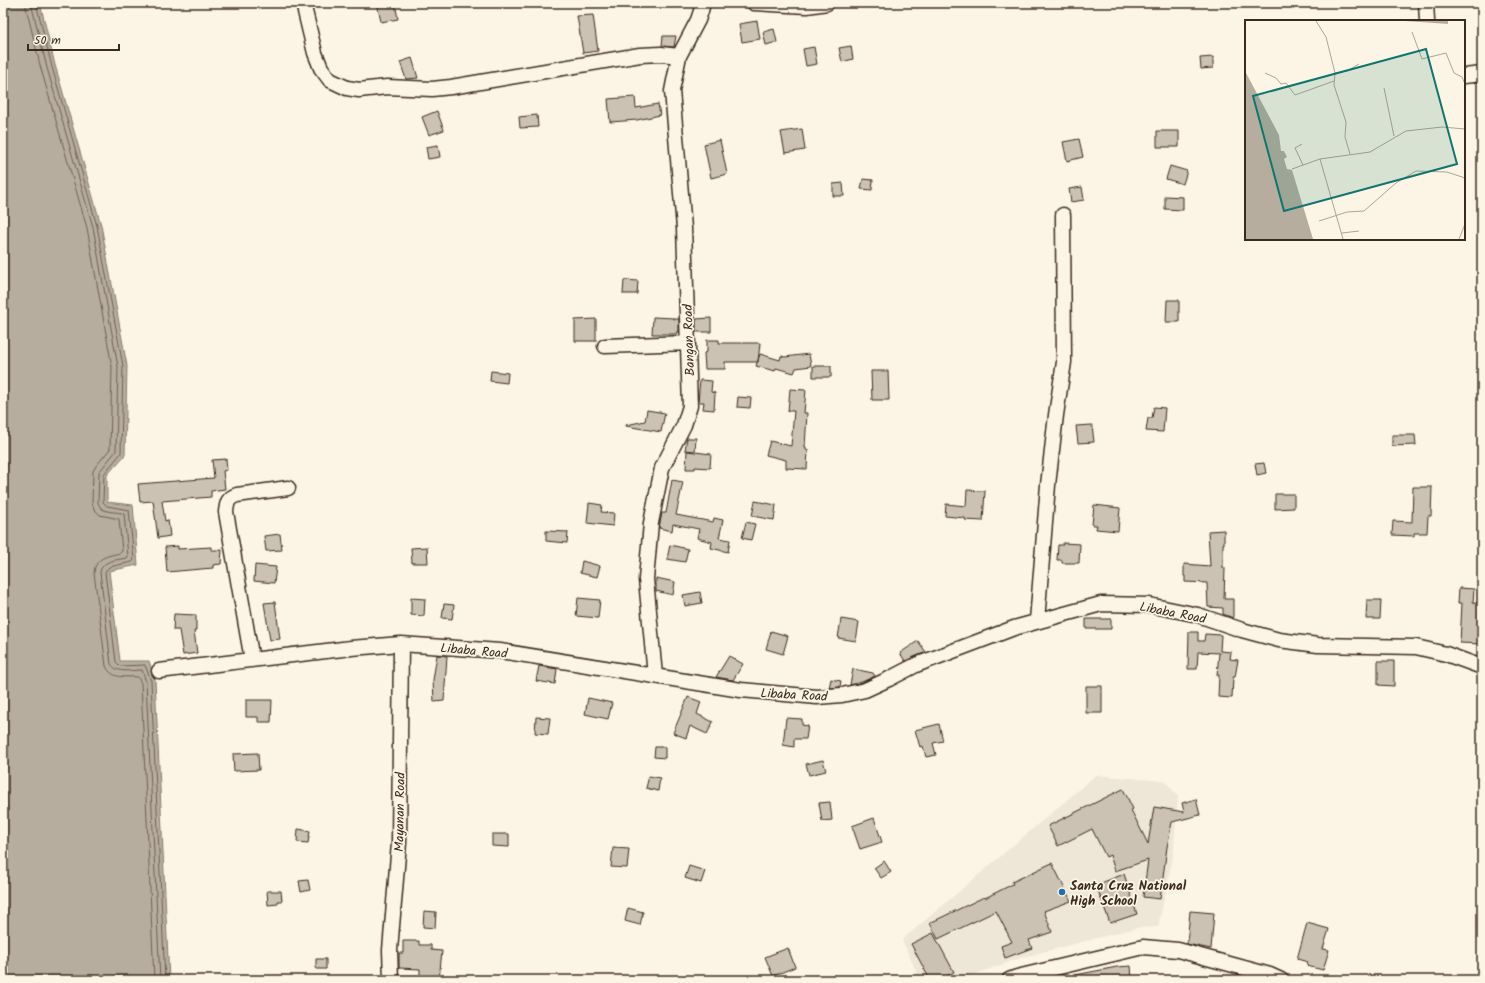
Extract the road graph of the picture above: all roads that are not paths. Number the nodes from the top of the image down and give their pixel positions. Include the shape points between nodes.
1 (303, 3) edge
2 (702, 3) edge
3 (754, 3) edge
4 (827, 3) edge
5 (1426, 3) edge
6 (1427, 20) edge
7 (679, 56) junction
8 (1482, 74) edge
9 (1465, 76) edge
10 (1063, 215) dead end
11 (688, 342) junction
12 (605, 346) dead end
13 (288, 488) dead end
14 (1037, 621) junction
15 (400, 644) junction
16 (252, 660) junction
17 (1482, 667) edge
18 (159, 671) dead end
19 (655, 676) junction
20 (391, 980) edge
21 (1009, 980) edge
22 (1282, 980) edge

1 - 7 street via 315,53 325,75 338,85 359,90 387,87 451,87 640,55
2 - 7 street, Bangan Road via 698,20
3 - 4 street via 807,6
5 - 6 street
7 - 11 street, Bangan Road via 672,91 684,228
8 - 9 street
10 - 14 street via 1064,362 1048,485
11 - 12 street
11 - 19 street, Bangan Road via 690,406 684,425 662,468 651,524 646,579
13 - 16 street via 231,497 226,506
14 - 17 street, Libaba Road via 1101,604 1149,605 1198,615 1279,640 1318,645 1416,648 1446,654
14 - 19 street, Libaba Road via 916,665 865,690 842,696 817,697 741,690
15 - 16 street, Libaba Road
15 - 19 street, Libaba Road via 500,651
15 - 20 street, Mayanan Road via 399,843 390,950
16 - 18 street, Libaba Road
21 - 22 street via 1142,947 1178,950

